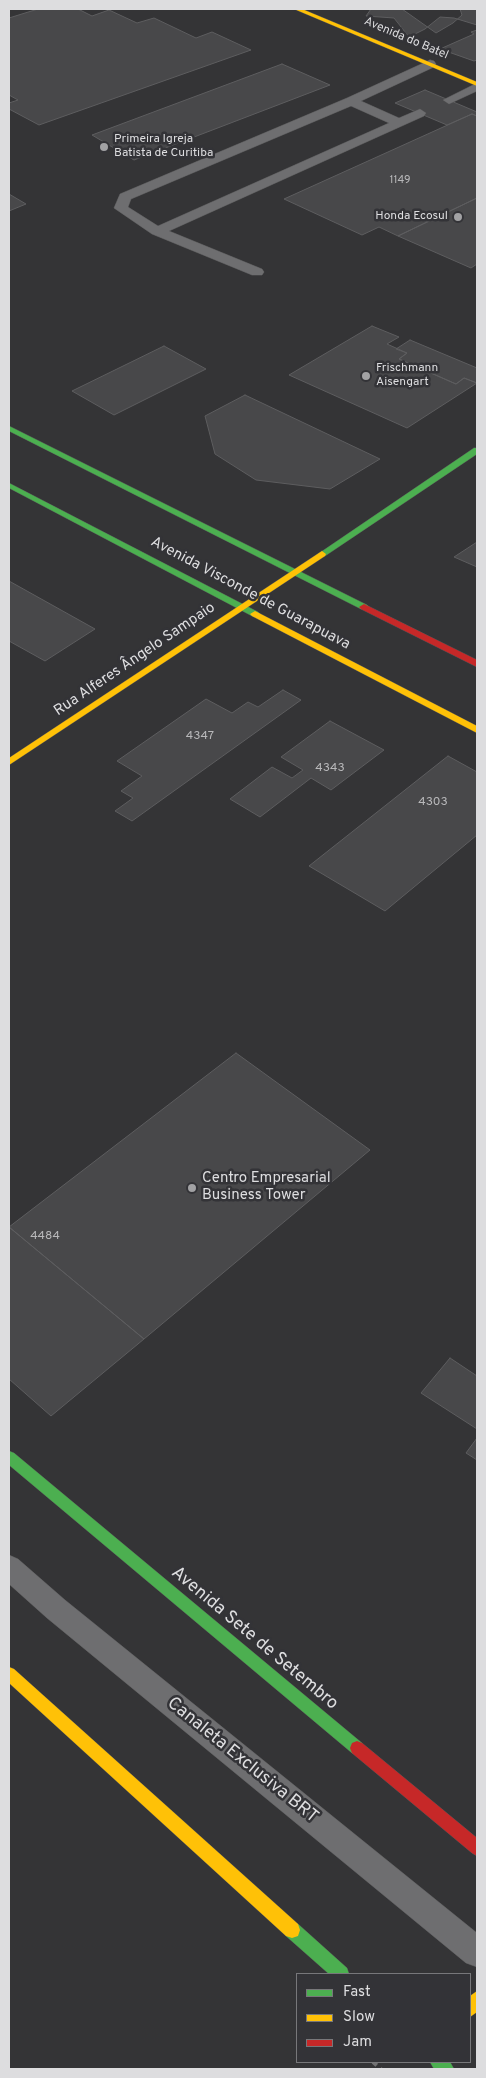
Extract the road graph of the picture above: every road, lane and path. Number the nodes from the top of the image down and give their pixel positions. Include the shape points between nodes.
1 (297, 9) edge
2 (430, 64) junction
3 (477, 85) edge
4 (449, 100) dead end
5 (351, 101) junction
6 (420, 114) dead end
7 (399, 123) junction
8 (158, 231) junction
9 (257, 272) dead end
10 (9, 428) edge
11 (477, 450) edge
12 (9, 485) edge
13 (295, 572) junction
14 (242, 607) junction
15 (477, 664) edge
16 (477, 730) edge
17 (9, 762) edge
18 (9, 1457) edge
19 (9, 1568) edge
20 (9, 1674) edge
21 (477, 1848) edge
22 (477, 1952) edge
23 (340, 1973) edge

1 - 2 main road, Avenida do Batel
2 - 3 main road, Avenida do Batel
2 - 5 lane
3 - 4 lane
5 - 7 lane
5 - 8 lane via 125,197 121,208
6 - 7 lane
7 - 8 lane
8 - 9 lane
10 - 13 main road
11 - 13 main road, Rua Alferes Ângelo Sampaio
12 - 14 main road, Avenida Visconde de Guarapuava
13 - 14 main road, Rua Alferes Ângelo Sampaio
13 - 15 main road
14 - 16 main road, Avenida Visconde de Guarapuava
14 - 17 main road, Rua Alferes Ângelo Sampaio
18 - 21 main road, Avenida Sete de Setembro
19 - 22 lane, Canaleta Exclusiva BRT
20 - 23 main road

